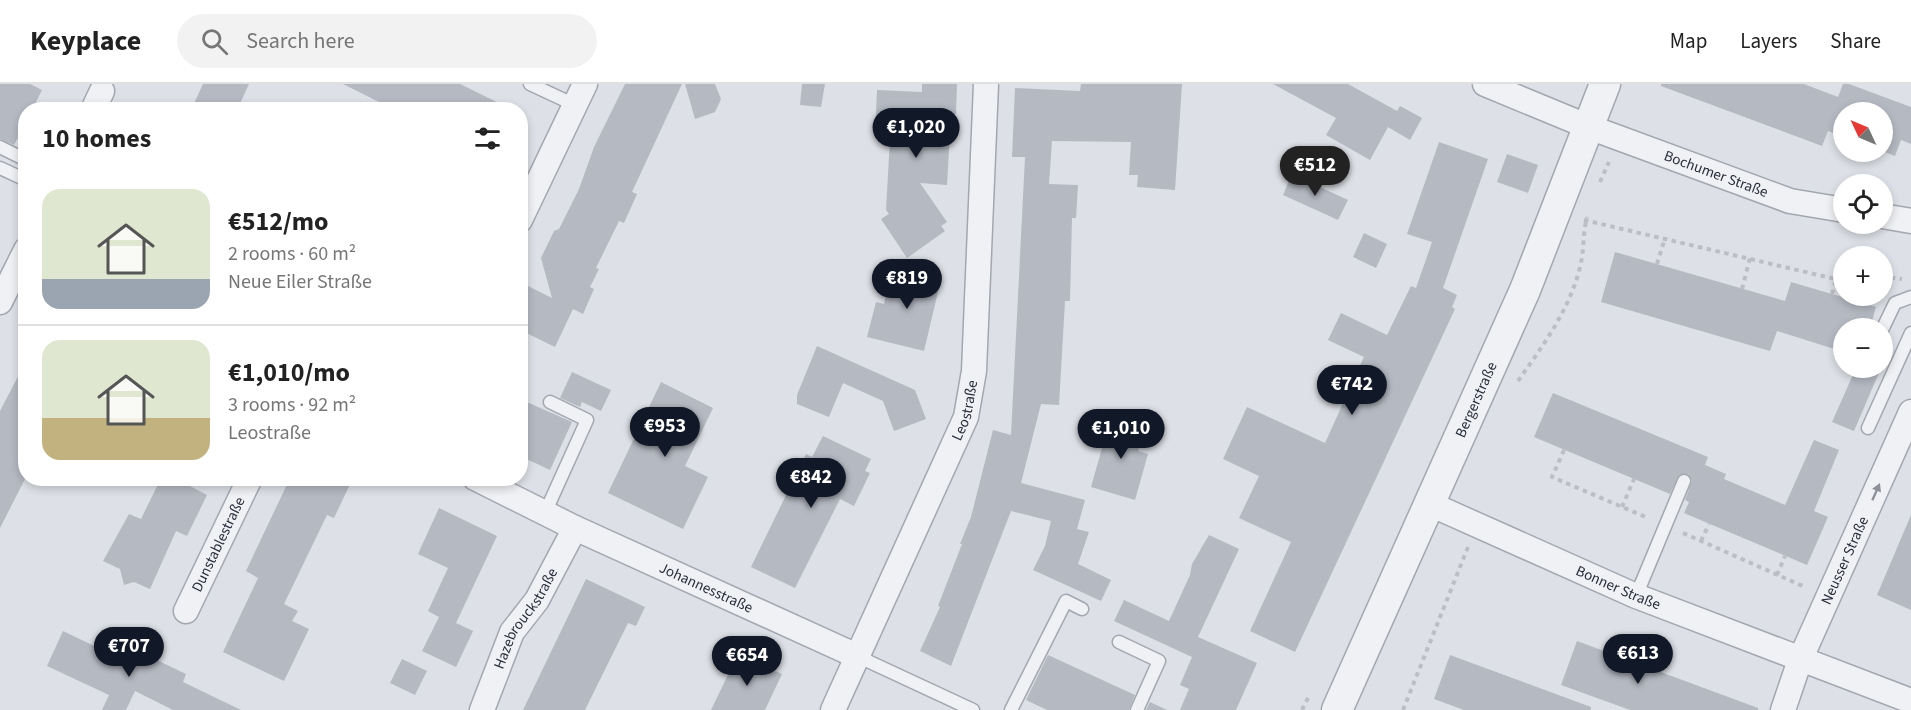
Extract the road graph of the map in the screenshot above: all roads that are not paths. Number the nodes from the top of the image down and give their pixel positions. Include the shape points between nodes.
1 (530, 84) edge
2 (987, 84) edge
3 (1485, 84) edge
4 (1605, 84) edge
5 (580, 94) edge
6 (1589, 127) junction
7 (0, 147) edge
8 (18, 156) edge
9 (0, 168) edge
10 (18, 176) edge
11 (528, 203) edge
12 (1833, 208) edge
13 (1893, 218) edge
14 (1911, 221) edge
15 (18, 268) edge
16 (1911, 297) edge
17 (0, 302) edge
18 (1888, 318) edge
19 (1911, 333) edge
20 (550, 402) dead end
21 (1911, 412) edge
22 (1868, 428) dead end
23 (1684, 481) dead end
24 (246, 486) edge
25 (491, 486) edge
26 (1430, 504) junction
27 (545, 513) junction
28 (575, 528) junction
29 (1636, 596) junction
30 (1082, 609) dead end
31 (186, 611) dead end
32 (1119, 642) dead end
33 (859, 657) junction
34 (1800, 660) junction
35 (1911, 701) edge
36 (482, 710) edge
37 (833, 710) edge
38 (973, 710) edge
39 (1011, 710) edge
40 (1137, 710) edge
41 (1337, 710) edge
42 (1783, 710) edge

1 - 5 lane
2 - 33 street, Leostraße via 974,371 966,417
3 - 6 street, Bochumer Straße
4 - 6 street, Bergerstraße
5 - 11 street
6 - 12 street, Bochumer Straße via 1790,201
6 - 26 street, Bergerstraße via 1521,301
7 - 8 lane
9 - 10 lane
13 - 14 street
15 - 17 street
16 - 18 lane via 1895,303
19 - 22 lane
20 - 27 lane via 587,420
34 -> 21 street, Neusser Straße
23 - 29 lane
24 - 31 street, Dunstablestraße
25 - 27 street, Johannesstraße
26 - 29 street, Bonner Straße
26 - 41 street, Bergerstraße
27 - 28 street, Johannesstraße
28 - 33 street, Johannesstraße
28 - 36 street, Hazebrouckstraße via 537,600 512,632
29 - 34 street, Bonner Straße
30 - 39 lane via 1066,601
32 - 40 lane via 1159,661
33 - 37 street, Leostraße
33 - 38 lane, Johannesstraße
34 - 35 street, Bonner Straße
34 - 42 street, Neusser Straße

